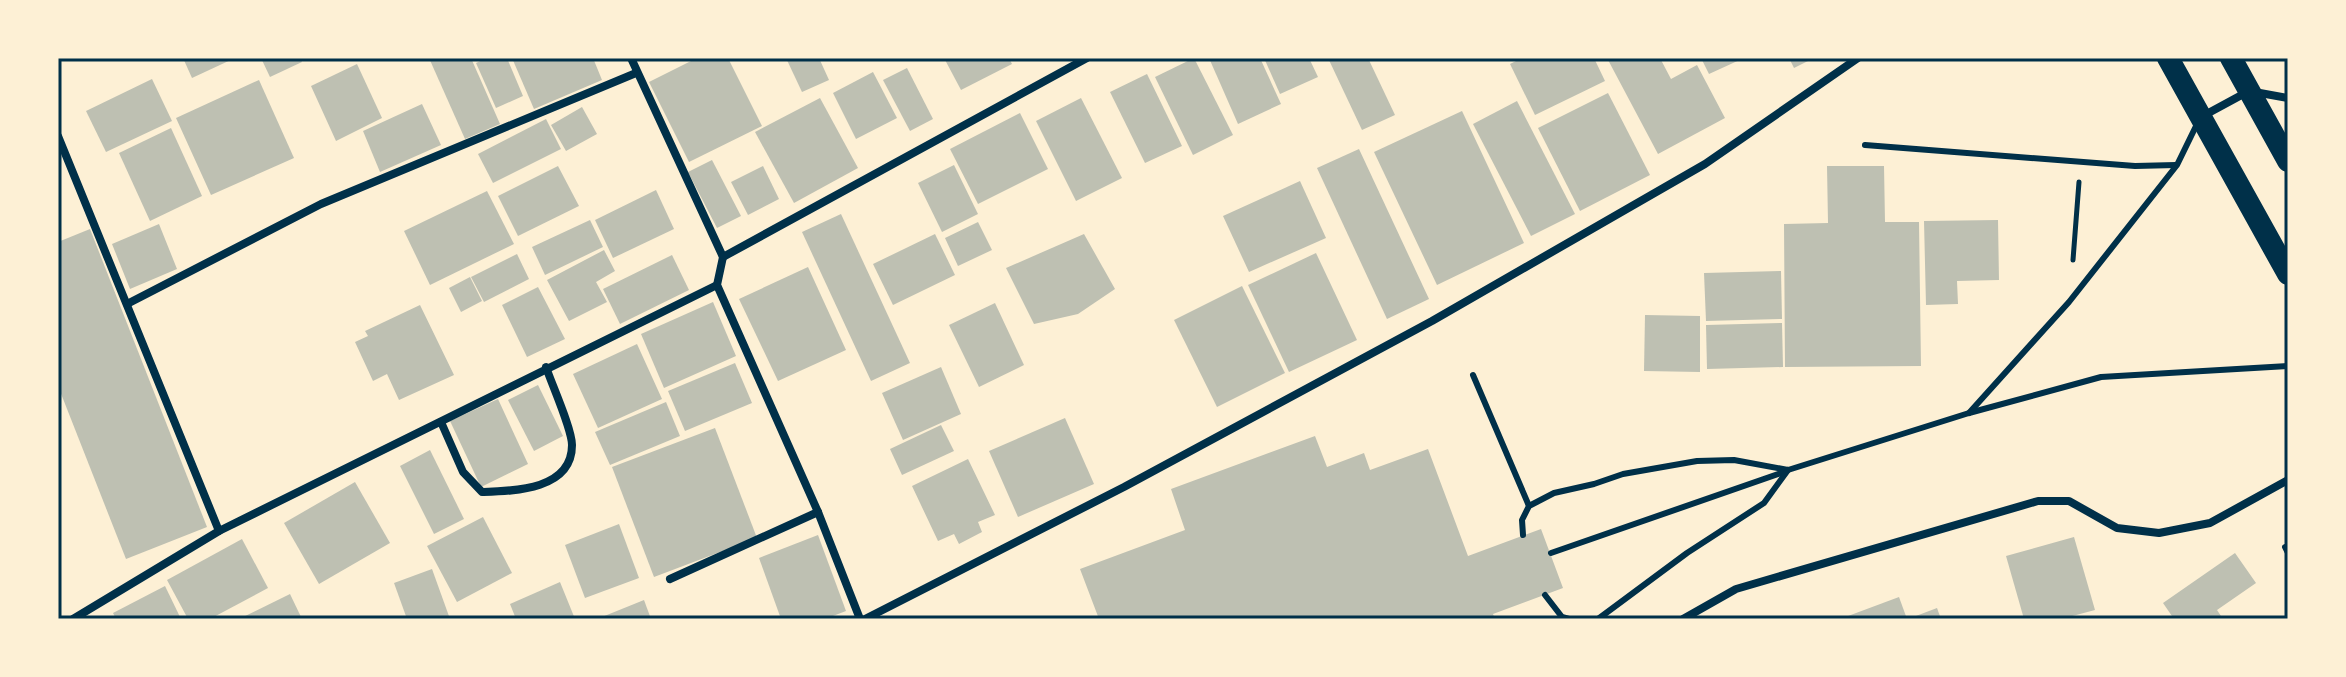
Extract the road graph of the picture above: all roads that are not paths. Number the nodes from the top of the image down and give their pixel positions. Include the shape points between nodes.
1 (631, 58) edge
2 (1087, 58) edge
3 (1858, 58) edge
4 (2168, 58) edge
5 (2231, 58) edge
6 (636, 73) junction
7 (2249, 91) junction
8 (2288, 98) edge
9 (2200, 117) junction
10 (58, 136) edge
11 (1865, 145) dead end
12 (2288, 161) edge
13 (2177, 165) junction
14 (723, 257) junction
15 (2288, 274) edge
16 (717, 285) junction
17 (127, 304) junction
18 (2288, 366) edge
19 (546, 367) junction
20 (1473, 375) dead end
21 (1969, 413) junction
22 (441, 422) junction
23 (1788, 470) junction
24 (2288, 480) edge
25 (1529, 506) junction
26 (818, 512) junction
27 (219, 531) junction
28 (1523, 535) dead end
29 (2288, 546) edge
30 (1551, 553) dead end
31 (2288, 553) edge
32 (670, 579) dead end
33 (1545, 595) dead end
34 (73, 619) edge
35 (862, 619) edge
36 (1569, 619) edge
37 (1598, 619) edge
38 (1683, 619) edge

1 - 6 street
2 - 14 street
3 - 35 street via 1705,164 1432,321 1124,487
4 - 9 highway
5 - 7 highway
6 - 14 street
6 - 17 street via 321,204
7 - 8 street
7 - 9 street
7 - 12 highway
9 - 13 lane
9 - 15 highway
10 - 17 street
11 - 13 lane
13 - 21 lane via 2069,302
14 - 16 street
16 - 19 street
16 - 26 street
17 - 27 street
18 - 21 lane via 2101,377
19 - 22 street
19 - 22 street via 573,443 561,472 544,484 523,491 482,492 463,472
20 - 25 lane
21 - 23 lane
22 - 27 street
23 - 25 lane via 1734,460 1683,462 1554,493
23 - 30 lane
23 - 37 lane via 1764,503
24 - 38 street via 2210,523 2159,533 2117,528 2069,501 2038,501 1736,589
25 - 28 lane via 1522,520
26 - 32 street
26 - 35 street
27 - 34 street
29 - 31 lane
33 - 36 lane

